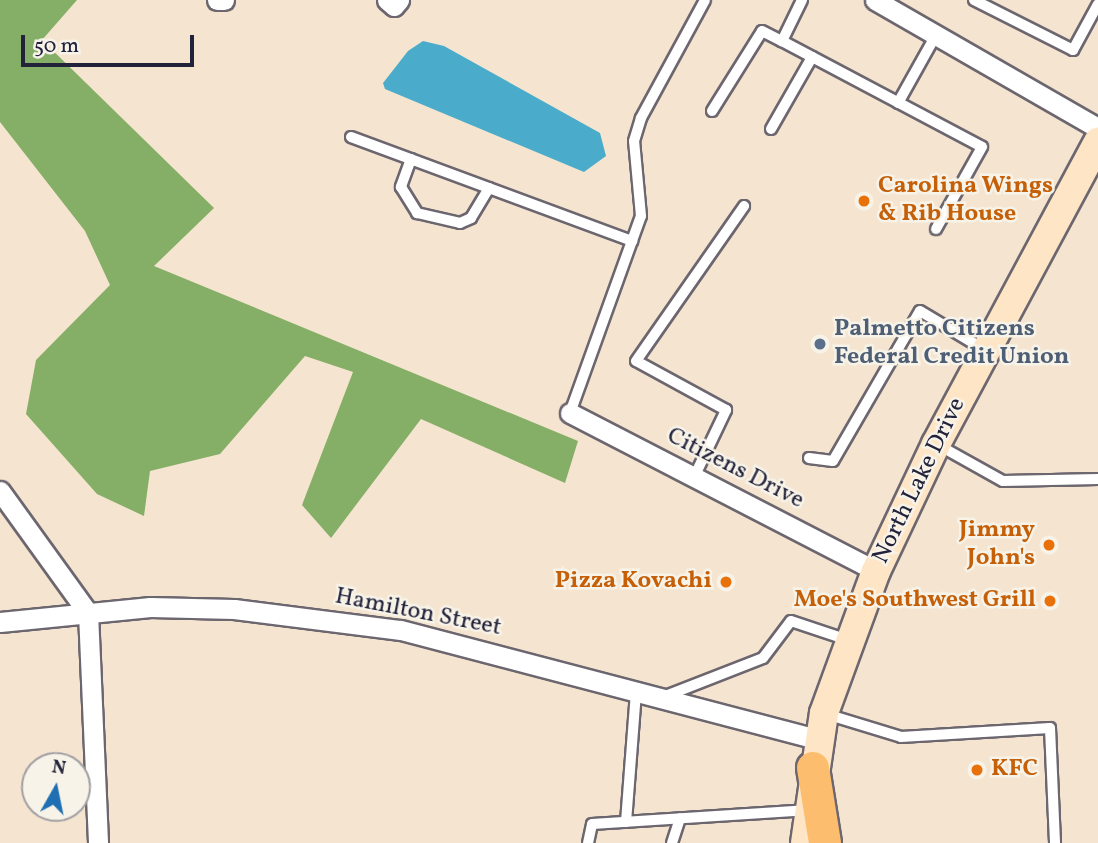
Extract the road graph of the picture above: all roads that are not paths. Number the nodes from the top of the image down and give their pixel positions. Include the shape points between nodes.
1 (217, 0) edge
2 (224, 0) edge
3 (387, 0) edge
4 (399, 0) edge
5 (705, 0) edge
6 (802, 0) edge
7 (875, 0) edge
8 (974, 0) edge
9 (1098, 4) edge
10 (936, 35) junction
11 (782, 41) junction
12 (813, 57) junction
13 (898, 103) junction
14 (712, 111) dead end
15 (1098, 128) edge
16 (771, 129) dead end
17 (351, 137) dead end
18 (1098, 142) edge
19 (411, 159) junction
20 (489, 188) junction
21 (744, 206) dead end
22 (936, 229) dead end
23 (632, 241) junction
24 (985, 350) junction
25 (570, 413) joint
26 (936, 444) junction
27 (810, 458) dead end
28 (695, 472) junction
29 (1098, 479) edge
30 (0, 491) edge
31 (876, 571) junction
32 (88, 613) junction
33 (0, 622) edge
34 (848, 640) junction
35 (636, 691) junction
36 (660, 698) junction
37 (818, 740) junction
38 (809, 810) junction
39 (680, 818) junction
40 (626, 822) junction
41 (98, 843) edge
42 (588, 843) edge
43 (672, 843) edge
44 (805, 843) edge
45 (825, 843) edge
46 (1055, 843) edge

1 - 2 street
3 - 4 street via 394,6
5 - 23 lane via 634,141 641,216
6 - 11 lane
7 - 10 street
8 - 9 lane via 1073,50
10 - 13 lane
10 - 15 street
11 - 12 lane
11 - 14 lane via 762,30
12 - 13 lane
12 - 16 lane
13 - 22 lane via 982,148
17 - 19 lane
18 - 24 main road, North Lake Drive
19 - 20 lane
19 - 20 lane via 401,187 417,212 460,223 471,218
20 - 23 lane
21 - 28 lane via 636,361 726,410
23 - 25 lane
24 - 26 main road, North Lake Drive
24 - 27 lane via 920,311 833,461
25 - 28 street, Citizens Drive
26 - 29 lane via 1003,481
26 - 31 main road, North Lake Drive
28 - 31 street, Citizens Drive
30 - 32 street
31 - 34 main road, North Lake Drive
32 - 33 street, Hamilton Street
32 - 35 street, Hamilton Street via 234,609 324,619 449,640
32 - 41 street
34 - 36 lane via 791,621 763,658
34 - 37 main road, North Lake Drive
35 - 36 street, Hamilton Street
35 - 40 lane
36 - 37 street, Hamilton Street
37 - 38 main road, North Lake Drive
37 - 45 main road
37 - 46 lane via 1049,728
38 - 39 lane
38 - 44 main road, North Lake Drive
39 - 40 lane
39 - 43 lane
40 - 42 lane via 592,824

